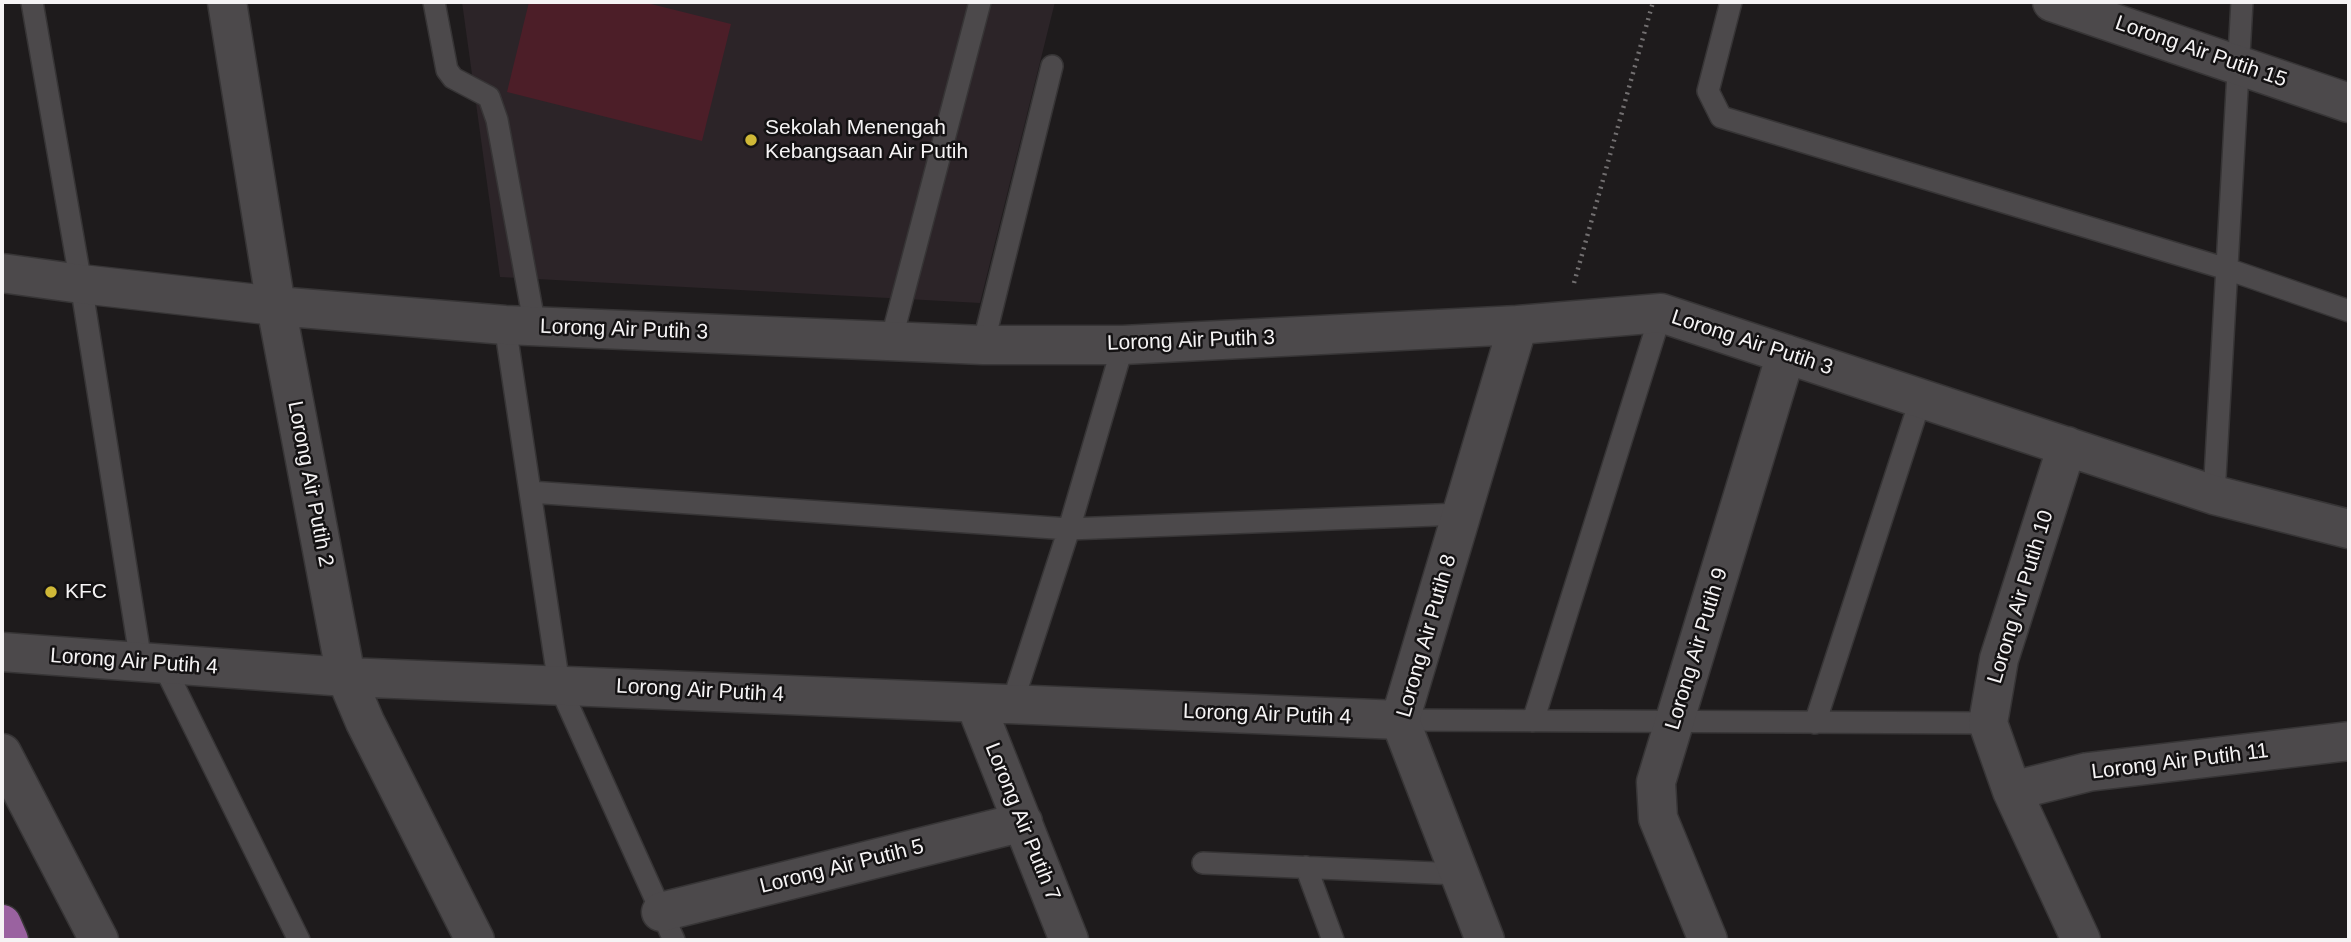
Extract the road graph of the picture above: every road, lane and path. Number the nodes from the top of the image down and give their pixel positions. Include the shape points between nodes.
1 (32, 2) edge
2 (227, 2) edge
3 (434, 2) edge
4 (980, 2) edge
5 (1653, 2) edge
6 (1731, 2) edge
7 (2052, 2) edge
8 (2242, 2) edge
9 (2239, 64) junction
10 (1052, 66) dead end
11 (2349, 103) edge
12 (2227, 269) junction
13 (2, 273) edge
14 (81, 284) junction
15 (276, 306) junction
16 (2349, 311) edge
17 (1661, 313) junction
18 (1563, 321) junction
19 (1518, 325) junction
20 (520, 326) junction
21 (891, 341) junction
22 (983, 345) junction
23 (1123, 345) junction
24 (1786, 354) junction
25 (1920, 398) junction
26 (2067, 446) junction
27 (530, 492) junction
28 (2214, 495) junction
29 (1462, 514) junction
30 (1069, 529) junction
31 (2349, 529) edge
32 (2, 652) edge
33 (152, 663) junction
34 (346, 677) junction
35 (559, 685) junction
36 (994, 704) junction
37 (1399, 720) junction
38 (1532, 721) junction
39 (1676, 722) junction
40 (1815, 723) junction
41 (1988, 723) junction
42 (2349, 741) edge
43 (2, 753) edge
44 (2012, 791) junction
45 (1023, 822) junction
46 (1203, 863) dead end
47 (1306, 867) junction
48 (1459, 873) junction
49 (2, 925) edge
50 (667, 932) edge
51 (9, 940) edge
52 (99, 940) edge
53 (299, 940) edge
54 (475, 940) edge
55 (1069, 940) edge
56 (1333, 940) edge
57 (1485, 940) edge
58 (1708, 940) edge
59 (2081, 940) edge

1 - 14 lane
2 - 15 street, Lorong Air Putih 2
3 - 20 lane via 447,70 489,97 497,120
4 - 21 lane
5 - 18 path
6 - 12 lane via 1708,91 1721,117
7 - 9 street, Lorong Air Putih 15
8 - 9 lane
9 - 11 street, Lorong Air Putih 15
9 - 12 lane
10 - 22 lane
12 - 16 lane
12 - 28 lane
13 - 14 street, Lorong Air Putih 3
14 - 15 street, Lorong Air Putih 3
14 - 33 lane
15 - 20 street, Lorong Air Putih 3
15 - 34 street, Lorong Air Putih 2
17 - 18 street, Lorong Air Putih 3
17 - 24 street, Lorong Air Putih 3
17 - 38 lane
18 - 19 street, Lorong Air Putih 3
19 - 23 street, Lorong Air Putih 3
19 - 29 street, Lorong Air Putih 8
20 - 21 street, Lorong Air Putih 3
20 - 27 lane
21 - 22 street, Lorong Air Putih 3
22 - 23 street, Lorong Air Putih 3
23 - 30 lane
24 - 25 street, Lorong Air Putih 3
24 - 39 street, Lorong Air Putih 9
25 - 26 street, Lorong Air Putih 3
25 - 40 lane
26 - 28 street, Lorong Air Putih 3
26 - 41 street, Lorong Air Putih 10 via 1999,659
27 - 30 lane
27 - 35 lane
28 - 31 street, Lorong Air Putih 3
29 - 30 lane
29 - 37 street, Lorong Air Putih 8
30 - 36 lane
32 - 33 street, Lorong Air Putih 4
33 - 34 street, Lorong Air Putih 4
33 - 53 lane
34 - 35 street, Lorong Air Putih 4
34 - 54 street, Lorong Air Putih 2
35 - 36 street, Lorong Air Putih 4
35 - 50 lane
36 - 37 street, Lorong Air Putih 4
36 - 45 street, Lorong Air Putih 7
37 - 38 lane
37 - 48 street, Lorong Air Putih 8
38 - 39 lane
39 - 40 lane
39 - 58 street, Lorong Air Putih 9 via 1656,782 1658,818
40 - 41 lane
41 - 44 street, Lorong Air Putih 10
42 - 44 street, Lorong Air Putih 11 via 2088,772
43 - 52 street
44 - 59 street, Lorong Air Putih 10
45 - 50 street, Lorong Air Putih 5
45 - 55 street, Lorong Air Putih 7
46 - 47 lane
47 - 48 lane
47 - 56 lane
48 - 57 street, Lorong Air Putih 8
49 - 51 highway

